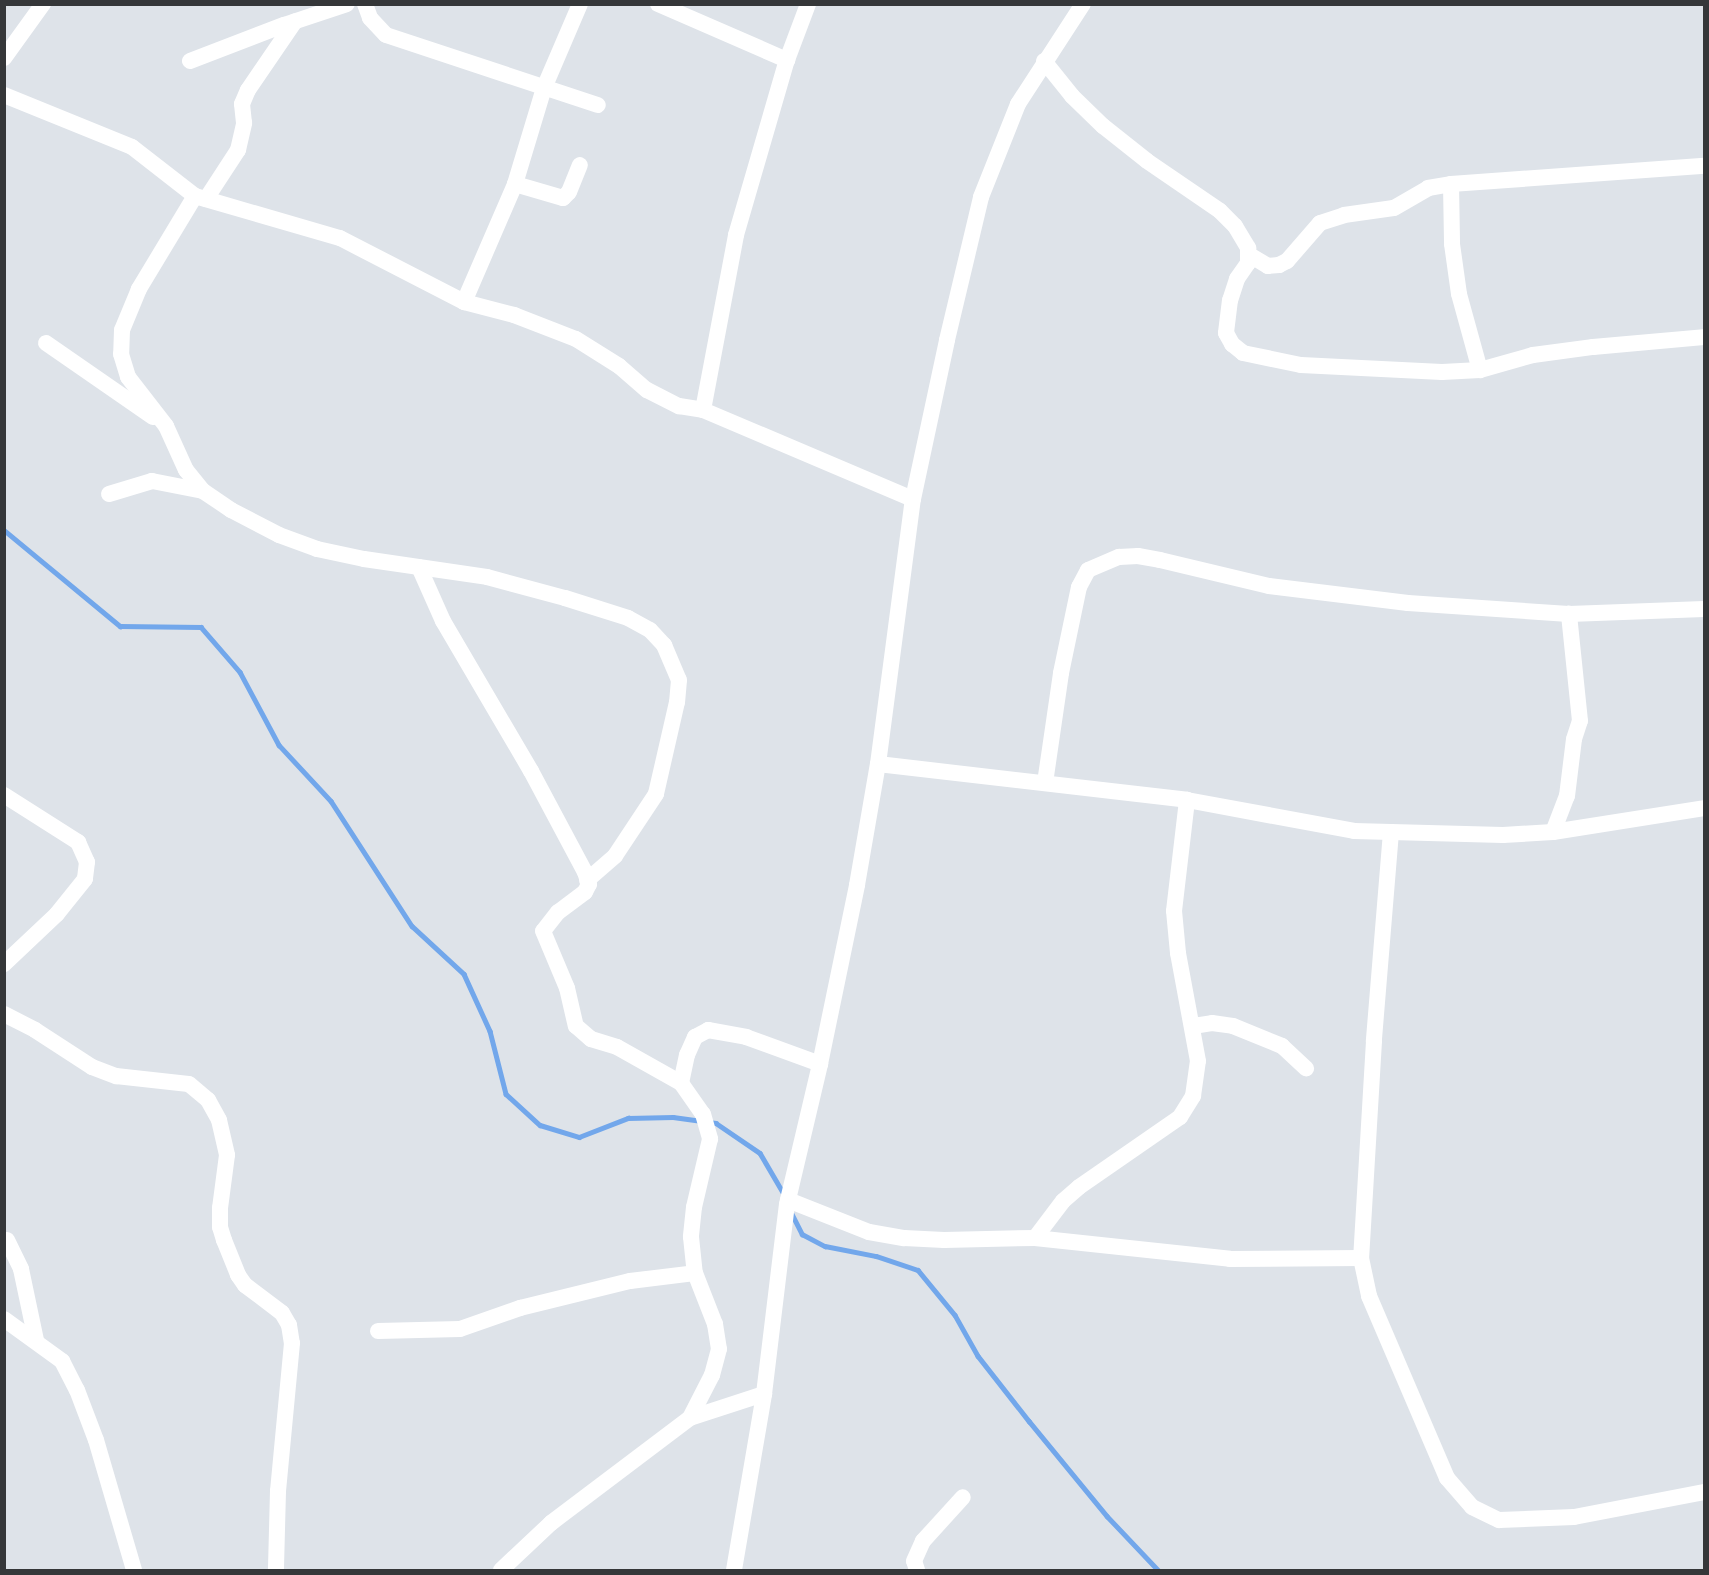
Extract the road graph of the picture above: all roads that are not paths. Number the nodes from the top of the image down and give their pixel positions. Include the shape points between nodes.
1 (43, 4) edge
2 (347, 4) edge
3 (365, 4) edge
4 (580, 4) edge
5 (658, 4) edge
6 (808, 4) edge
7 (1083, 4) edge
8 (295, 21) junction
9 (4, 58) edge
10 (787, 60) junction
11 (190, 61) dead end
12 (1044, 62) junction
13 (544, 88) junction
14 (4, 94) edge
15 (598, 105) dead end
16 (580, 165) dead end
17 (1704, 166) edge
18 (515, 184) junction
19 (1451, 184) junction
20 (200, 197) junction
21 (1248, 254) junction
22 (464, 302) junction
23 (1704, 337) edge
24 (46, 343) dead end
25 (1480, 370) junction
26 (703, 410) junction
27 (166, 426) junction
28 (203, 491) junction
29 (109, 494) dead end
30 (913, 499) junction
31 (419, 567) junction
32 (1704, 609) edge
33 (1569, 614) junction
34 (878, 764) junction
35 (1045, 783) junction
36 (4, 795) edge
37 (1187, 800) junction
38 (1704, 808) edge
39 (1391, 832) junction
40 (1553, 832) junction
41 (587, 880) junction
42 (4, 964) edge
43 (4, 1014) edge
44 (1193, 1026) junction
45 (820, 1064) junction
46 (1306, 1068) dead end
47 (681, 1083) junction
48 (789, 1196) junction
49 (1035, 1238) junction
50 (7, 1240) dead end
51 (1361, 1258) junction
52 (695, 1273) junction
53 (4, 1319) edge
54 (378, 1331) dead end
55 (36, 1340) junction
56 (764, 1394) junction
57 (690, 1418) junction
58 (1704, 1492) edge
59 (963, 1497) dead end
60 (134, 1570) edge
61 (276, 1570) edge
62 (501, 1570) edge
63 (734, 1570) edge
64 (917, 1570) edge

1 - 9 street
2 - 8 street
3 - 13 street via 370,18 386,35
4 - 13 street
5 - 10 street
6 - 10 street
7 - 12 street
8 - 11 street
8 - 20 street via 248,90 242,104 244,123 238,150
10 - 26 street via 736,235
12 - 21 street via 1103,126 1235,226
12 - 30 street via 1018,104 981,197
13 - 15 street
13 - 18 street
14 - 20 street via 132,147
16 - 18 street via 563,198
17 - 19 street
18 - 22 street
19 - 21 street via 1428,188 1394,208 1344,215 1320,223 1279,265 1268,266
19 - 25 street via 1452,244 1460,294
20 - 22 street via 340,238
20 - 27 street via 139,290 122,330 121,354 128,377
21 - 25 street via 1248,263 1230,300 1226,333 1244,353 1301,365 1401,371
22 - 26 street via 514,315 576,339 619,366 647,390 679,406
23 - 25 street via 1543,354
24 - 27 street
26 - 30 street
27 - 28 street via 186,470
28 - 29 street via 152,481
28 - 31 street via 279,535 317,549
30 - 34 street
31 - 41 street via 443,621 531,771
31 - 41 street via 487,578 628,618 650,630 664,645 679,680 656,794 615,856
32 - 33 street
33 - 35 street via 1385,601 1269,586 1138,556 1119,557 1088,570 1079,587 1057,695
33 - 40 street via 1580,721 1567,796
34 - 35 street
34 - 45 street
35 - 37 street
36 - 42 street via 78,842 87,862 85,879 57,914
37 - 39 street via 1354,831
37 - 44 street via 1174,911
38 - 40 street
39 - 40 street
39 - 51 street
41 - 47 street via 585,892 558,912 543,931 567,988 576,1026 591,1039 617,1047
43 - 61 street via 92,1067 116,1076 189,1084 208,1100 219,1120 227,1155 220,1208 222,1234 238,1275 282,1313 292,1343 278,1491
44 - 46 street via 1233,1026 1282,1046
44 - 49 street via 1197,1075 1193,1096 1180,1117 1092,1176 1063,1201
45 - 47 street via 746,1037 708,1030 695,1037
45 - 48 street
47 - 52 street via 703,1114 710,1139 692,1221
48 - 49 street via 869,1232 904,1238
48 - 56 street
49 - 51 street via 1199,1258
50 - 55 street via 21,1269
51 - 58 street via 1369,1296 1447,1478 1472,1507 1499,1520 1574,1517
52 - 54 street via 630,1281 520,1308 460,1329
52 - 57 street via 715,1324 719,1349 712,1375
53 - 55 street
55 - 60 street via 62,1361 78,1390
56 - 57 street
56 - 63 street
57 - 62 street via 551,1523
59 - 64 street via 922,1541 914,1561

